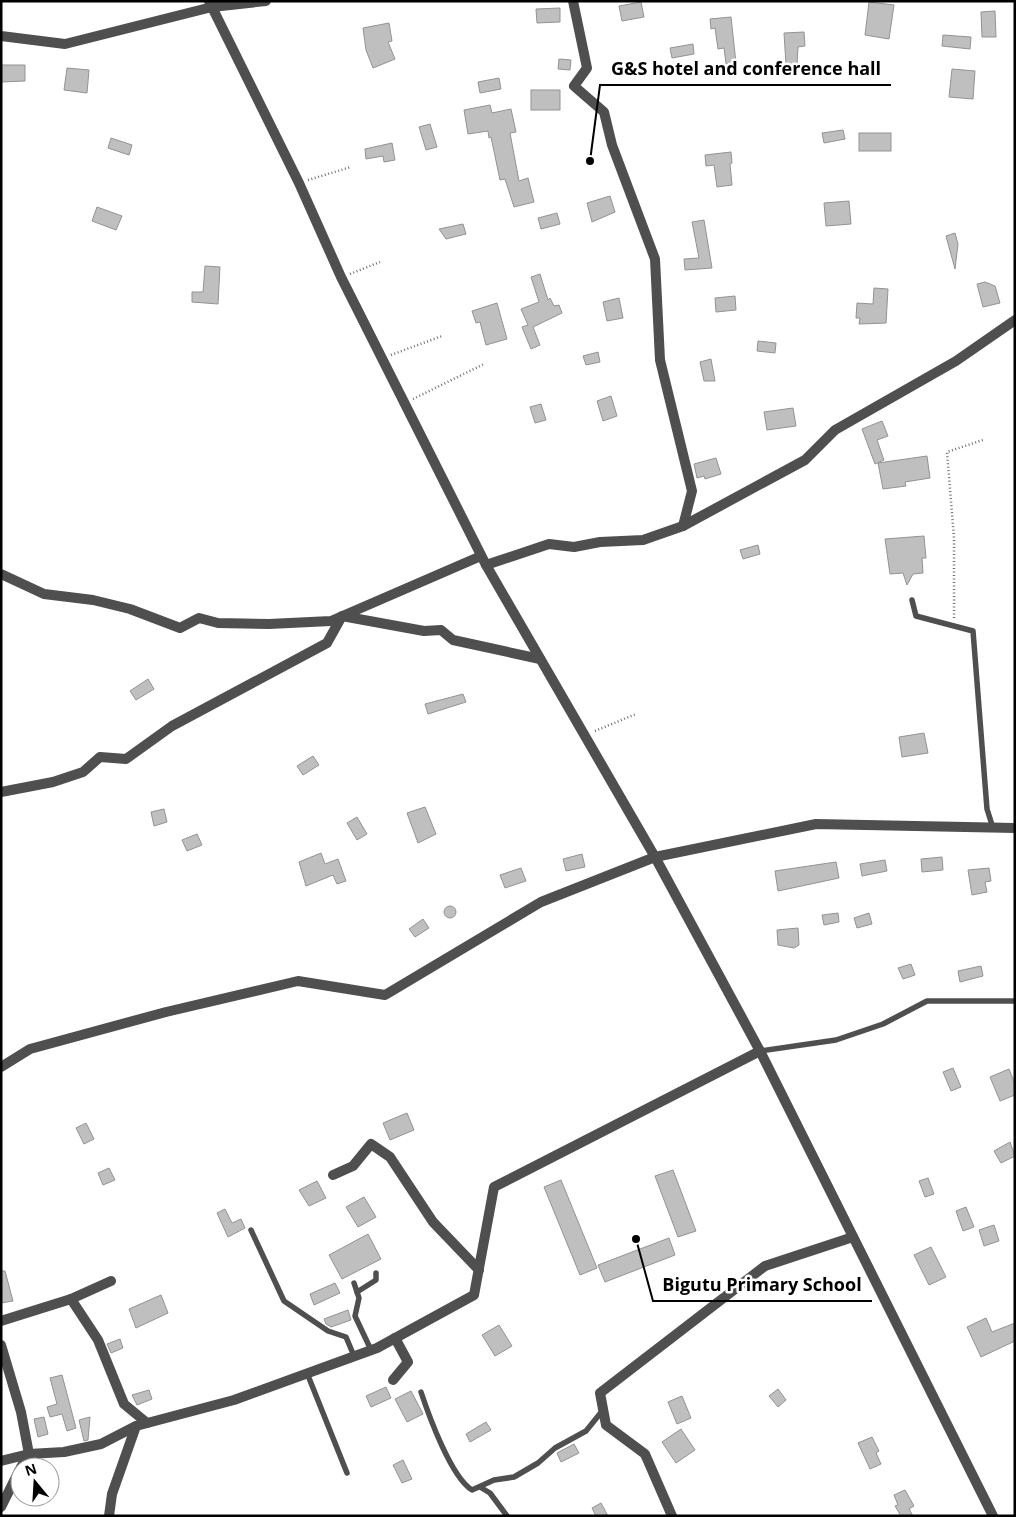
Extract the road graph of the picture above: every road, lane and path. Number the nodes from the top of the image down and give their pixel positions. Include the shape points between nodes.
1 (266, 1) edge
2 (573, 1) edge
3 (210, 4) edge
4 (1, 36) edge
5 (351, 167) dead end
6 (299, 183) junction
7 (380, 262) dead end
8 (341, 277) junction
9 (1015, 320) edge
10 (442, 336) dead end
11 (382, 358) junction
12 (484, 364) dead end
13 (405, 403) junction
14 (983, 440) dead end
15 (682, 526) junction
16 (483, 560) junction
17 (1, 574) edge
18 (912, 600) dead end
19 (342, 616) junction
20 (954, 627) junction
21 (540, 659) junction
22 (636, 714) dead end
23 (584, 735) junction
24 (1, 792) edge
25 (993, 828) junction
26 (1015, 828) edge
27 (655, 858) junction
28 (1015, 1001) edge
29 (760, 1051) junction
30 (1, 1067) edge
31 (334, 1175) dead end
32 (251, 1230) dead end
33 (853, 1237) junction
34 (479, 1270) junction
35 (376, 1273) dead end
36 (111, 1280) dead end
37 (354, 1283) dead end
38 (357, 1292) junction
39 (71, 1299) junction
40 (1, 1321) edge
41 (395, 1338) junction
42 (1, 1345) edge
43 (371, 1350) junction
44 (354, 1356) junction
45 (307, 1374) junction
46 (392, 1380) dead end
47 (421, 1392) dead end
48 (604, 1410) junction
49 (147, 1423) junction
50 (136, 1426) junction
51 (29, 1454) junction
52 (27, 1457) edge
53 (1, 1460) edge
54 (347, 1473) dead end
55 (480, 1487) junction
56 (10, 1489) edge
57 (1, 1507) edge
58 (109, 1516) edge
59 (507, 1516) edge
60 (672, 1516) edge
61 (994, 1516) edge

1 - 3 street
2 - 15 street via 587,68 574,86 604,112 612,145 655,259 660,360 692,491
3 - 4 street via 65,44
3 - 6 street
5 - 6 path
6 - 8 street
7 - 8 path
8 - 11 street
9 - 15 street via 956,361 835,430 805,460
10 - 11 path
11 - 13 street
12 - 13 path
13 - 16 street
14 - 20 path via 948,452 954,538
15 - 16 street via 642,540 574,547 549,544
16 - 19 street
16 - 21 street
17 - 19 street via 44,594 130,608 180,628 199,618 218,623 269,624 331,622
18 - 20 lane via 916,616
19 - 21 street via 424,631 441,630 453,640
19 - 24 street via 327,643 172,726 126,759 100,757 83,772 53,782
20 - 25 lane via 973,631 987,809
21 - 23 street
22 - 23 path
23 - 27 street
25 - 26 street
25 - 27 street via 816,824
27 - 29 street
27 - 30 street via 541,902 384,995 298,981 30,1049
28 - 29 lane via 927,1001 883,1024 836,1040
29 - 33 street
29 - 34 street via 494,1187
31 - 34 street via 353,1166 371,1144 390,1157 433,1222
32 - 44 lane via 284,1301 328,1331 346,1337
33 - 48 street via 765,1266 600,1392
33 - 61 street
34 - 41 street via 474,1295
35 - 38 lane via 376,1280
36 - 39 street
37 - 38 lane
38 - 43 lane via 355,1316
39 - 40 street
39 - 49 street via 98,1340 124,1404
41 - 43 street
41 - 46 street via 408,1362
42 - 51 street via 21,1412
43 - 44 street
44 - 45 street
45 - 49 street via 234,1400
45 - 54 lane
47 - 55 lane via 434,1431 463,1484 472,1490
48 - 55 lane via 586,1431 555,1448 538,1463 514,1477 494,1480
48 - 60 street via 606,1426 645,1454
49 - 50 street
50 - 51 street via 101,1444 64,1452
50 - 58 street via 112,1494
51 - 52 street
51 - 53 street
55 - 59 lane via 490,1494
56 - 57 street

